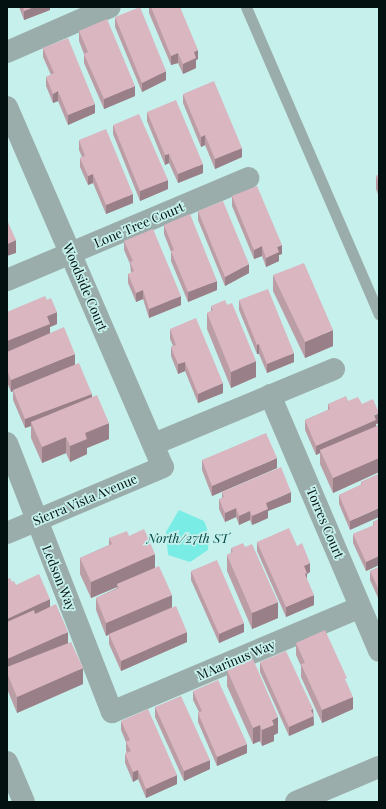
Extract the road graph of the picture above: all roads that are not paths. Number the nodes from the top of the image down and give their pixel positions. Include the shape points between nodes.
1 (110, 7) edge
2 (246, 7) edge
3 (7, 52) edge
4 (7, 107) edge
5 (248, 178) dead end
6 (71, 254) junction
7 (7, 280) edge
8 (379, 314) edge
9 (334, 369) dead end
10 (270, 395) junction
11 (7, 443) edge
12 (154, 444) junction
13 (163, 467) joint
14 (36, 521) junction
15 (7, 533) edge
16 (360, 607) junction
17 (379, 651) edge
18 (112, 712) joint
19 (7, 762) edge
20 (379, 767) edge
21 (24, 802) edge
22 (296, 802) edge

1 - 3 street
2 - 8 lane
4 - 6 street, Woodside Court
5 - 6 street, Lone Tree Court
6 - 7 street, Lone Tree Court
6 - 12 street, Woodside Court
9 - 10 street
10 - 12 street
10 - 16 street, Torres Court
11 - 14 street, Ledson Way via 27,488
12 - 13 street, Woodside Court
13 - 14 street, Sierra Vista Avenue
14 - 15 street, Sierra Vista Avenue
14 - 18 street, Ledson Way
16 - 17 street, Torres Court
16 - 18 street, MAarinus Way
19 - 21 street
20 - 22 street

